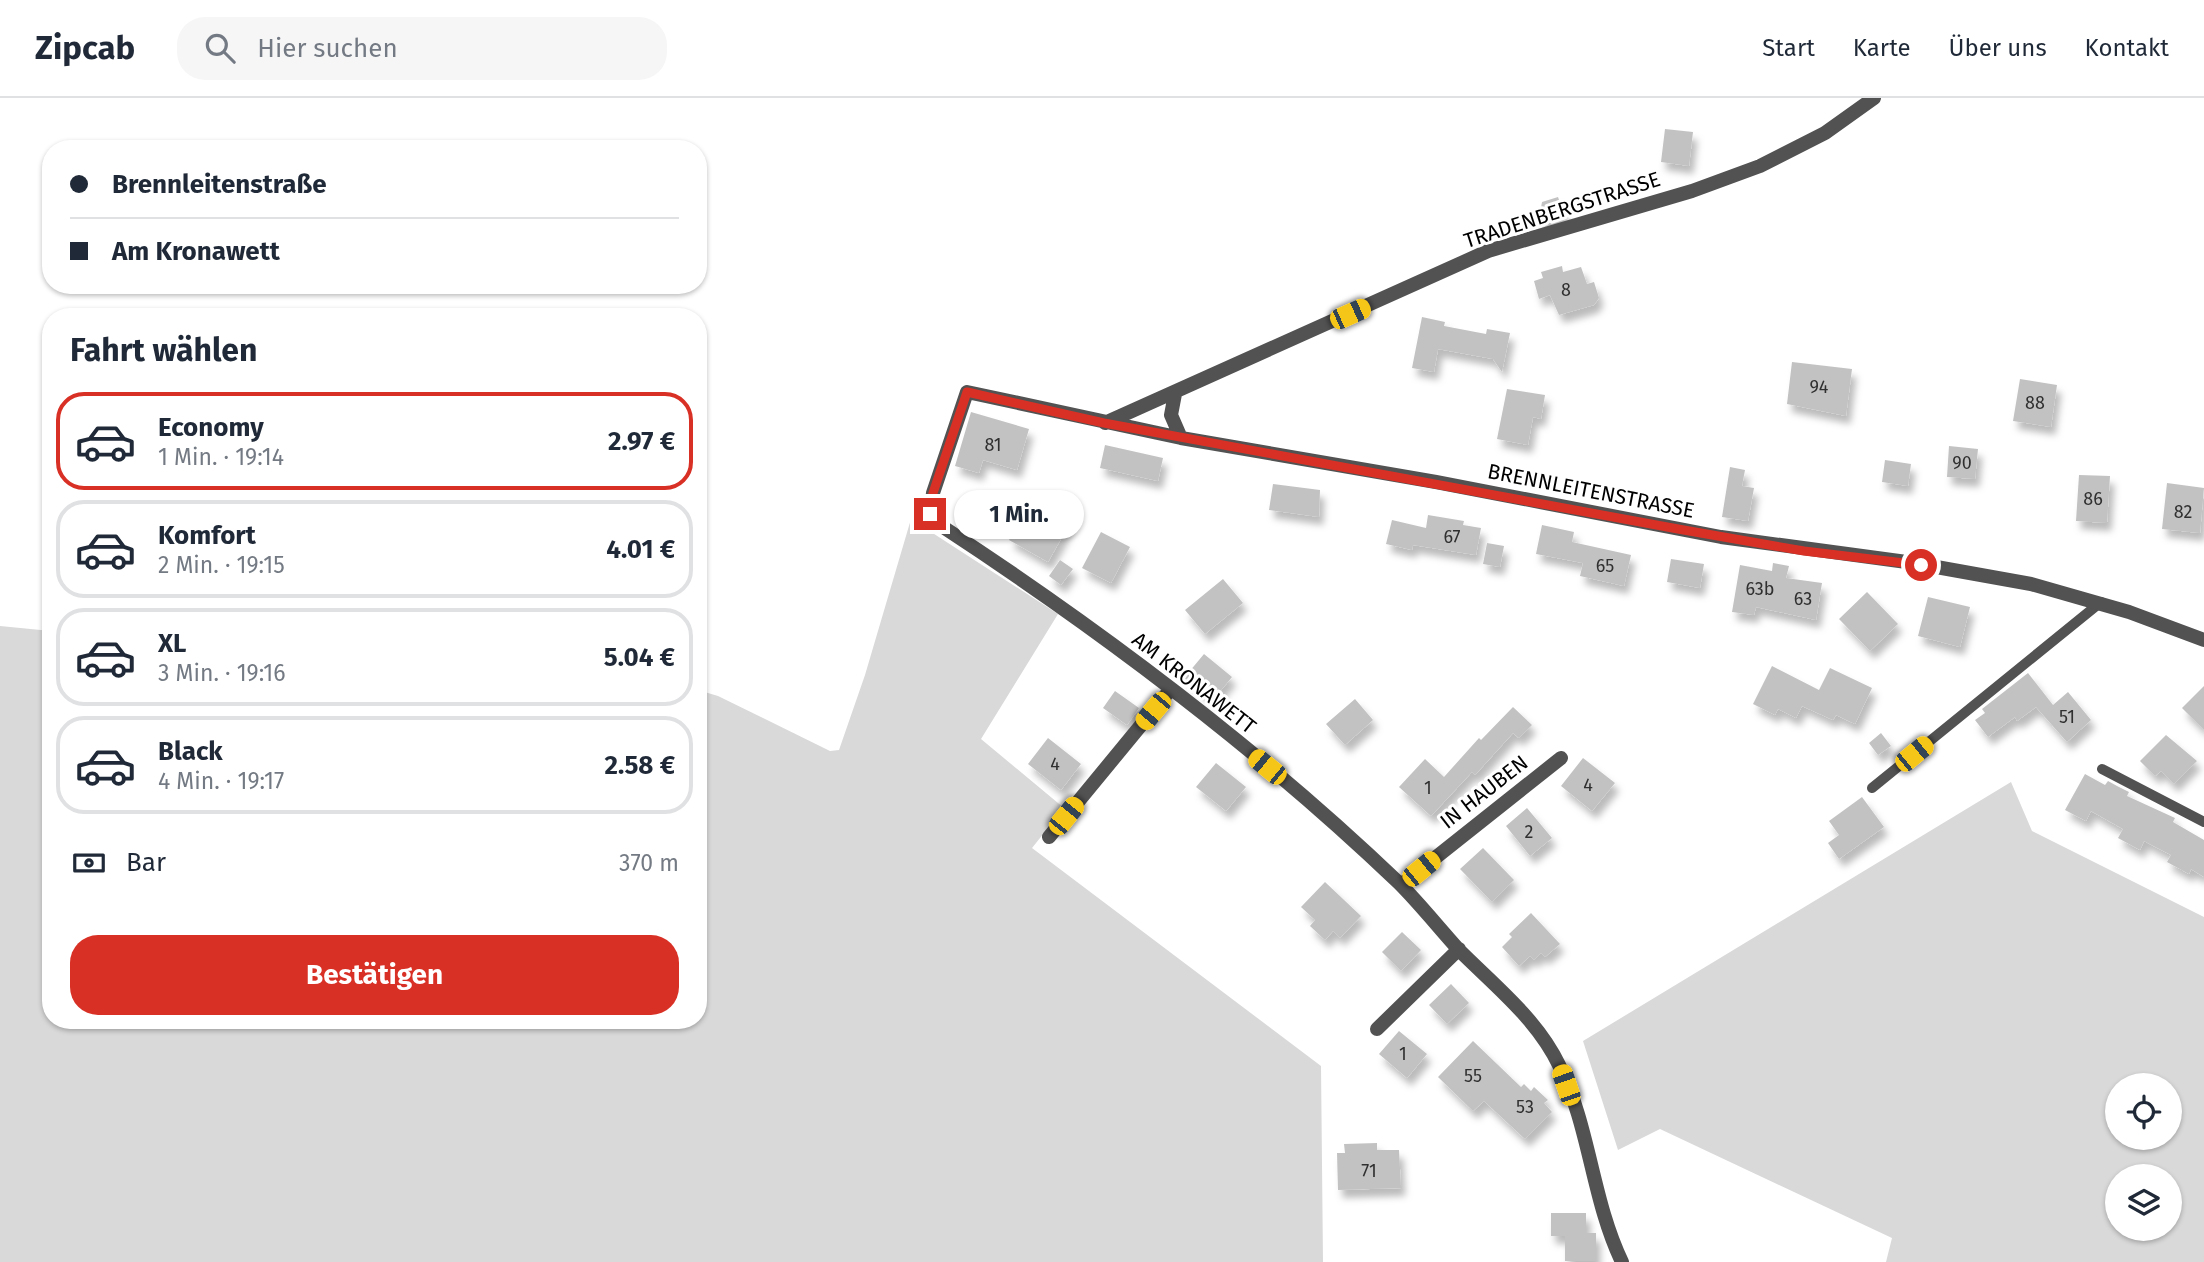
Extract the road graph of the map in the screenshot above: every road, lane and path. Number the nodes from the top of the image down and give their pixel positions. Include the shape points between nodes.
1 (1874, 98) edge
2 (967, 392) joint
3 (1175, 394) junction
4 (1104, 423) junction
5 (1181, 438) junction
6 (2101, 603) junction
7 (2204, 640) edge
8 (1170, 690) junction
9 (1561, 758) dead end
10 (2102, 769) dead end
11 (1872, 788) dead end
12 (2204, 822) edge
13 (1049, 837) dead end
14 (1401, 885) junction
15 (1459, 949) junction
16 (1377, 1030) dead end
17 (1622, 1262) edge

1 - 3 street, TRADENBERGSTRASSE via 1825,133 1760,166 1692,191 1488,251
2 - 4 street, BRENNLEITENSTRASSE
2 - 8 street, AM KRONAWETT via 930,514 1051,598
3 - 4 street, TRADENBERGSTRASSE
3 - 5 street via 1171,415
4 - 5 street, BRENNLEITENSTRASSE
5 - 6 street, BRENNLEITENSTRASSE via 1734,539 1983,575
6 - 7 street, BRENNLEITENSTRASSE
6 - 11 lane
8 - 13 street
8 - 14 street, AM KRONAWETT via 1305,797
9 - 14 street, IN HAUBEN
10 - 12 lane
14 - 15 street, AM KRONAWETT
15 - 16 street
15 - 17 street, AM KRONAWETT via 1526,1016 1560,1066 1604,1217

